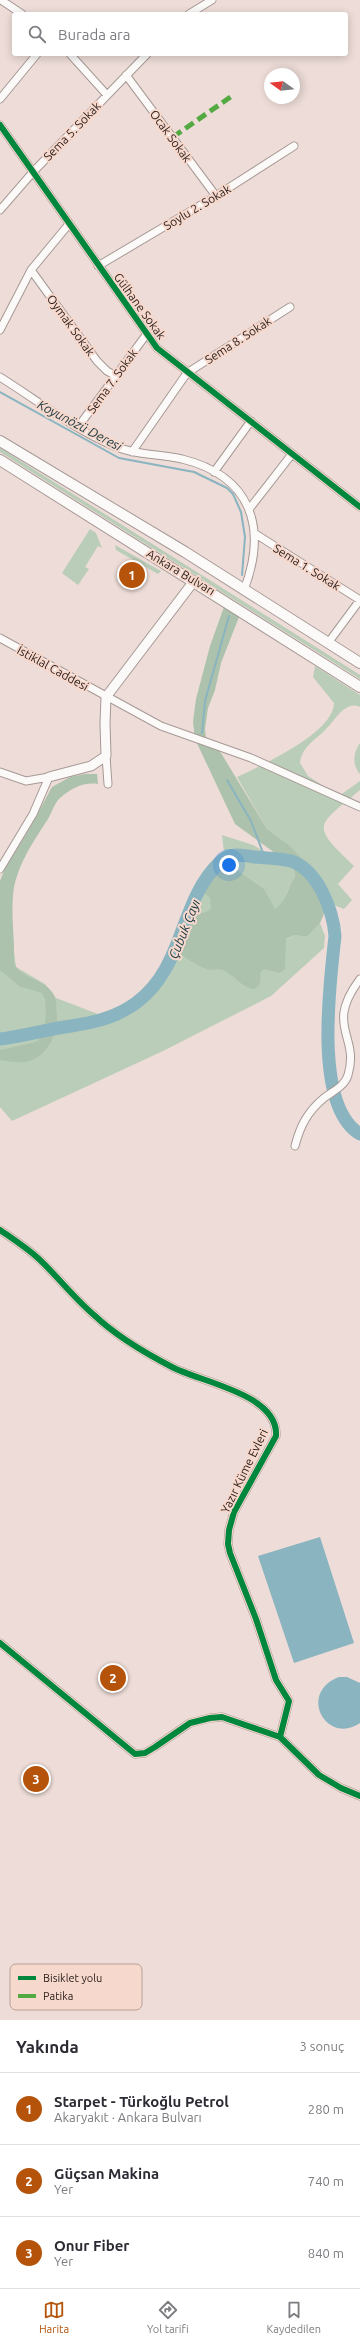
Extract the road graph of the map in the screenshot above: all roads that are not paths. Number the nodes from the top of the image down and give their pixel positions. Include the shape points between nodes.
1 (1, 0) edge
2 (212, 0) edge
3 (19, 12) edge
4 (192, 12) edge
5 (35, 56) edge
6 (72, 56) edge
7 (145, 56) edge
8 (126, 75) junction
9 (107, 95) junction
10 (0, 99) edge
11 (0, 125) edge
12 (294, 146) dead end
13 (33, 172) junction
14 (216, 196) junction
15 (0, 210) edge
16 (69, 224) junction
17 (98, 266) junction
18 (31, 270) junction
19 (290, 307) dead end
20 (0, 330) edge
21 (146, 335) junction
22 (187, 373) junction
23 (116, 376) junction
24 (0, 377) edge
25 (251, 421) junction
26 (78, 427) junction
27 (0, 441) edge
28 (132, 452) junction
29 (292, 454) junction
30 (1, 461) edge
31 (214, 472) junction
32 (360, 507) edge
33 (250, 508) junction
34 (254, 533) junction
35 (194, 581) junction
36 (244, 590) junction
37 (360, 600) edge
38 (0, 638) edge
39 (328, 643) junction
40 (360, 663) edge
41 (360, 687) edge
42 (106, 698) junction
43 (106, 756) junction
44 (0, 772) edge
45 (49, 777) junction
46 (108, 784) dead end
47 (360, 807) edge
48 (0, 869) edge
49 (360, 979) edge
50 (295, 1146) dead end
51 (0, 1230) edge
52 (0, 1642) edge
53 (280, 1737) junction
54 (360, 1796) edge

1 - 3 street
2 - 4 street
5 - 10 street
6 - 9 street
7 - 8 street, Sema 5. Sokak
8 - 9 street, Sema 5. Sokak
8 - 14 street, Ocak Sokak
9 - 13 street, Sema 5. Sokak
11 - 13 street, Gülhane Sokak
12 - 14 street, Soylu 2. Sokak
13 - 15 street, Sema 5. Sokak
13 - 16 street, Gülhane Sokak
14 - 17 street, Soylu 2. Sokak
16 - 17 street, Gülhane Sokak
16 - 18 street
17 - 21 street, Gülhane Sokak
18 - 20 street
18 - 23 street, Oymak Sokak via 97,361
19 - 22 street, Sema 8. Sokak
21 - 22 street, Gülhane Sokak via 157,348
21 - 23 street, Sema 7. Sokak
22 - 25 street, Gülhane Sokak
22 - 28 street, Sema 8. Sokak
23 - 26 street, Sema 7. Sokak
24 - 26 street, Sema 1. Sokak
25 - 29 street, Gülhane Sokak
25 - 31 street
26 - 28 street, Sema 1. Sokak via 103,441
27 - 36 main road, Ankara Bulvarı
28 - 31 street, Sema 1. Sokak via 184,460
29 - 32 street, Gülhane Sokak
29 - 33 street
30 - 35 main road, Ankara Bulvarı
31 - 33 street, Sema 1. Sokak via 233,485
33 - 34 street, Sema 1. Sokak
34 - 36 street, Sema 1. Sokak via 252,561
34 - 37 street, Sema 1. Sokak
35 - 41 main road, Ankara Bulvarı
35 - 42 street
36 - 39 main road, Ankara Bulvarı
37 - 39 street
38 - 42 street, İstiklal Caddesi
39 - 40 main road, Ankara Bulvarı
42 - 43 street
42 - 47 street, İstiklal Caddesi via 161,726 250,758
43 - 45 street via 91,766
43 - 46 street
44 - 45 street via 26,781
45 - 48 street via 33,814
49 - 50 street via 343,1009 342,1021 350,1064 346,1080 324,1098 302,1122
51 - 53 street, Yazır Küme Evleri via 38,1258 110,1329 172,1367 215,1383 250,1400 267,1411 275,1422 276,1436 234,1512 228,1544 276,1680 289,1701
52 - 53 street via 135,1754 145,1753 190,1723 210,1718 222,1717
53 - 54 street via 319,1775

